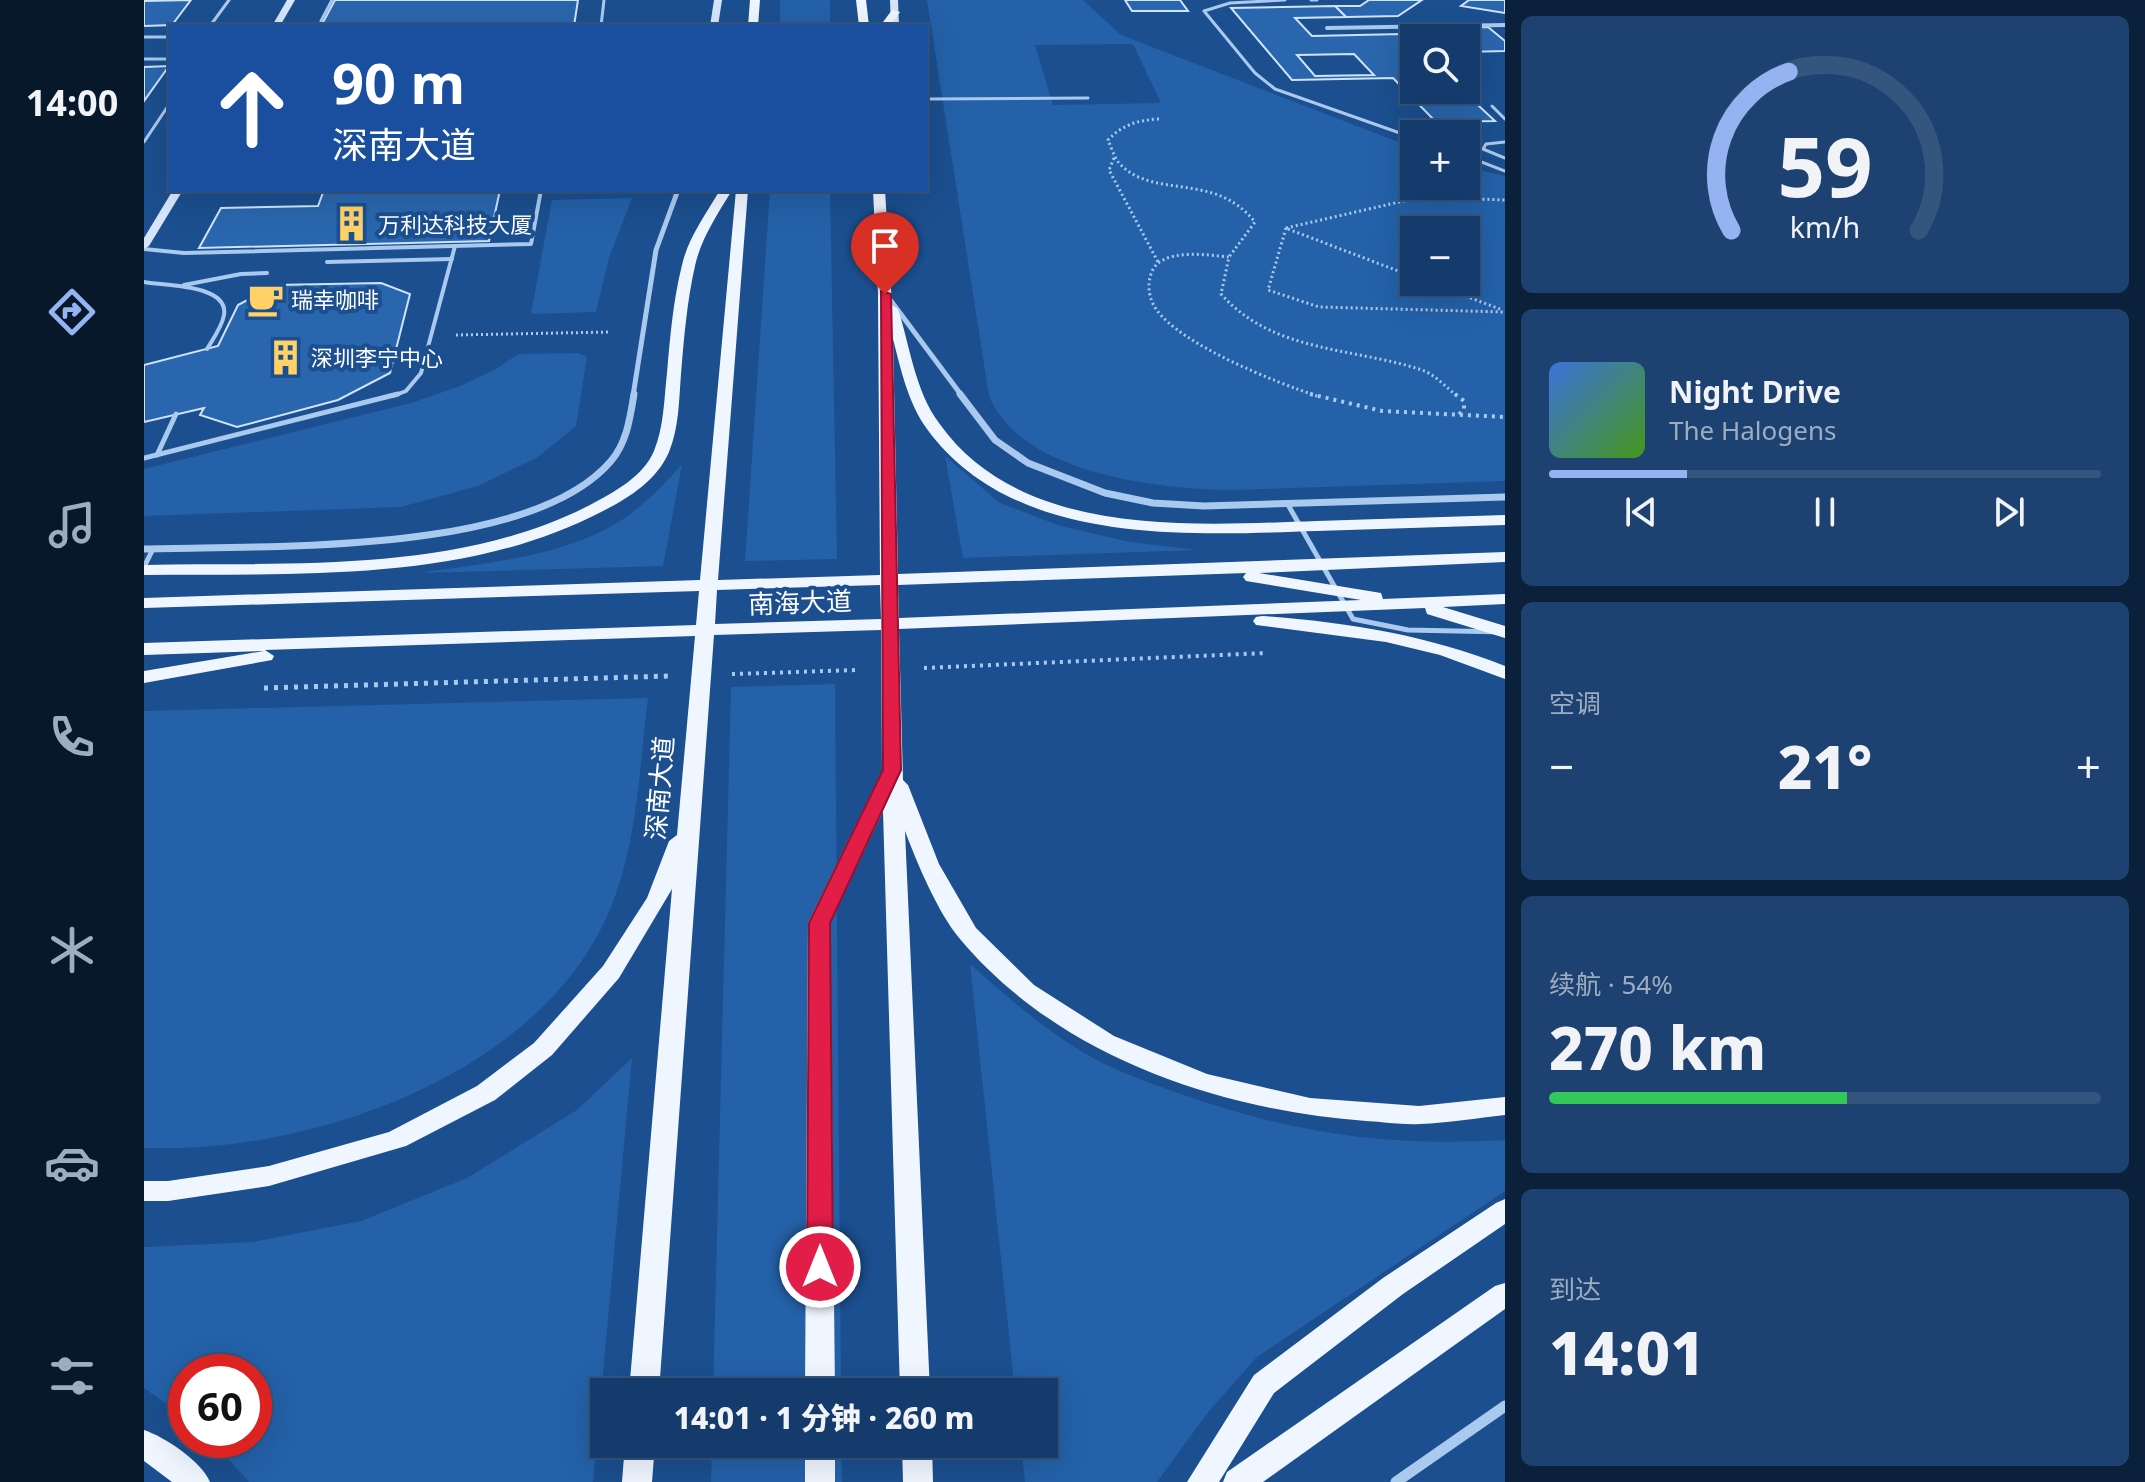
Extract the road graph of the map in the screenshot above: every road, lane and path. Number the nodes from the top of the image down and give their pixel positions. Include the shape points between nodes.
1 (229, 0) edge
2 (291, 0) edge
3 (332, 0) edge
4 (604, 0) edge
5 (718, 0) edge
6 (755, 0) edge
7 (861, 0) edge
8 (894, 0) edge
9 (1285, 0) edge
10 (1311, 0) edge
11 (1317, 0) edge
12 (895, 12) junction
13 (321, 21) dead end
14 (211, 24) edge
15 (277, 24) edge
16 (601, 24) edge
17 (714, 24) edge
18 (753, 24) edge
19 (864, 24) edge
20 (886, 24) edge
21 (895, 24) edge
22 (1505, 25) edge
23 (1327, 28) dead end
24 (144, 37) edge
25 (168, 37) edge
26 (144, 59) edge
27 (168, 59) edge
28 (1088, 98) dead end
29 (928, 99) edge
30 (1492, 106) dead end
31 (167, 112) edge
32 (1159, 119) dead end
33 (1505, 119) edge
34 (1400, 133) edge
35 (144, 142) edge
36 (1505, 142) edge
37 (1492, 155) junction
38 (1114, 158) junction
39 (1505, 158) edge
40 (1480, 159) edge
41 (1480, 162) edge
42 (1505, 171) edge
43 (177, 192) edge
44 (541, 192) edge
45 (677, 192) edge
46 (725, 192) edge
47 (742, 192) edge
48 (881, 195) edge
49 (1505, 200) edge
50 (1286, 228) junction
51 (455, 246) junction
52 (144, 248) edge
53 (1229, 257) junction
54 (452, 259) junction
55 (327, 262) dead end
56 (1158, 262) junction
57 (1400, 272) edge
58 (267, 273) dead end
59 (144, 282) edge
60 (168, 286) junction
61 (885, 294) junction
62 (1465, 296) edge
63 (1505, 311) edge
64 (611, 332) dead end
65 (432, 336) junction
66 (207, 349) dead end
67 (176, 414) dead end
68 (1457, 416) junction
69 (1505, 417) edge
70 (157, 455) junction
71 (144, 458) edge
72 (1505, 497) edge
73 (1287, 503) junction
74 (1505, 520) edge
75 (144, 549) edge
76 (153, 549) junction
77 (1505, 557) edge
78 (144, 568) edge
79 (1205, 570) junction
80 (1505, 599) edge
81 (144, 605) edge
82 (1150, 615) junction
83 (1505, 632) edge
84 (460, 640) junction
85 (144, 649) edge
86 (1274, 652) dead end
87 (919, 668) dead end
88 (872, 669) dead end
89 (1505, 673) edge
90 (730, 674) dead end
91 (683, 675) dead end
92 (144, 677) edge
93 (251, 689) dead end
94 (892, 770) junction
95 (689, 819) junction
96 (1505, 1106) edge
97 (144, 1191) edge
98 (1505, 1210) edge
99 (1505, 1294) edge
100 (645, 1378) edge
101 (820, 1378) edge
102 (914, 1378) edge
103 (1505, 1406) edge
104 (144, 1443) edge
105 (639, 1458) edge
106 (820, 1458) edge
107 (917, 1458) edge
108 (195, 1482) edge
109 (637, 1482) edge
110 (820, 1482) edge
111 (918, 1482) edge
112 (1202, 1482) edge
113 (1238, 1482) edge
114 (1396, 1482) edge

1 - 14 lane
2 - 15 street
3 - 13 lane
4 - 16 lane
5 - 17 street
6 - 18 main road
7 - 19 main road
8 - 12 street
9 - 34 lane via 1229,1 1204,11 1255,73 1275,89
10 - 11 lane
12 - 20 main road
12 - 21 street
22 - 23 street
24 - 25 lane
26 - 27 lane
28 - 29 lane
30 - 33 lane
31 - 35 lane
32 - 38 path via 1115,132 1108,140
36 - 37 lane via 1483,147
37 - 39 lane
37 - 40 lane
38 - 53 path via 1154,182 1218,192 1250,212 1255,222
38 - 56 path via 1109,170
41 - 42 lane
43 - 52 street
44 - 51 lane via 531,244
45 - 76 street via 656,250 628,431 611,461 575,492 517,518 460,531 370,541
46 - 78 main road via 689,263 669,424 660,456 638,483 597,510 491,547 432,557
47 - 95 main road, 深南大道
48 - 61 main road
49 - 50 path via 1421,197
50 - 57 path
50 - 63 path via 1268,290 1319,307
51 - 52 lane via 184,253
51 - 54 lane
53 - 56 path via 1207,254
53 - 68 path via 1221,294 1234,311 1306,345 1425,371 1464,401
54 - 55 lane
54 - 65 lane
56 - 68 path via 1149,284 1158,312 1221,355 1313,395 1386,411
58 - 60 lane
59 - 60 lane
60 - 66 lane via 204,291 224,302 224,315
61 - 73 street via 995,440 1028,463 1105,493 1153,503
61 - 74 main road via 932,426 978,471 1037,502 1119,523 1236,528
61 - 94 main road
62 - 63 path
64 - 65 path
65 - 70 lane via 416,383 394,397
67 - 70 lane
68 - 69 path
70 - 71 lane
72 - 73 street
73 - 83 lane via 1353,619 1408,630
75 - 76 street
76 - 78 lane
77 - 79 main road, 南海大道
79 - 81 main road, 南海大道
79 - 83 main road via 1389,599
80 - 82 main road, 南海大道
82 - 84 main road, 南海大道
82 - 89 main road via 1360,632 1425,645
84 - 85 main road, 南海大道
84 - 92 main road via 262,657
86 - 87 path
88 - 90 path
91 - 93 path
94 - 96 main road via 928,864 967,933 1026,991 1105,1042 1202,1082 1310,1107 1419,1115
94 - 101 main road via 819,923
94 - 102 main road
95 - 97 main road via 658,898 611,972 543,1049 486,1093 397,1139 269,1176
95 - 100 main road, 深南大道
98 - 112 main road via 1264,1384
99 - 113 main road
103 - 114 street
104 - 108 main road
105 - 109 main road
106 - 110 main road
107 - 111 main road

